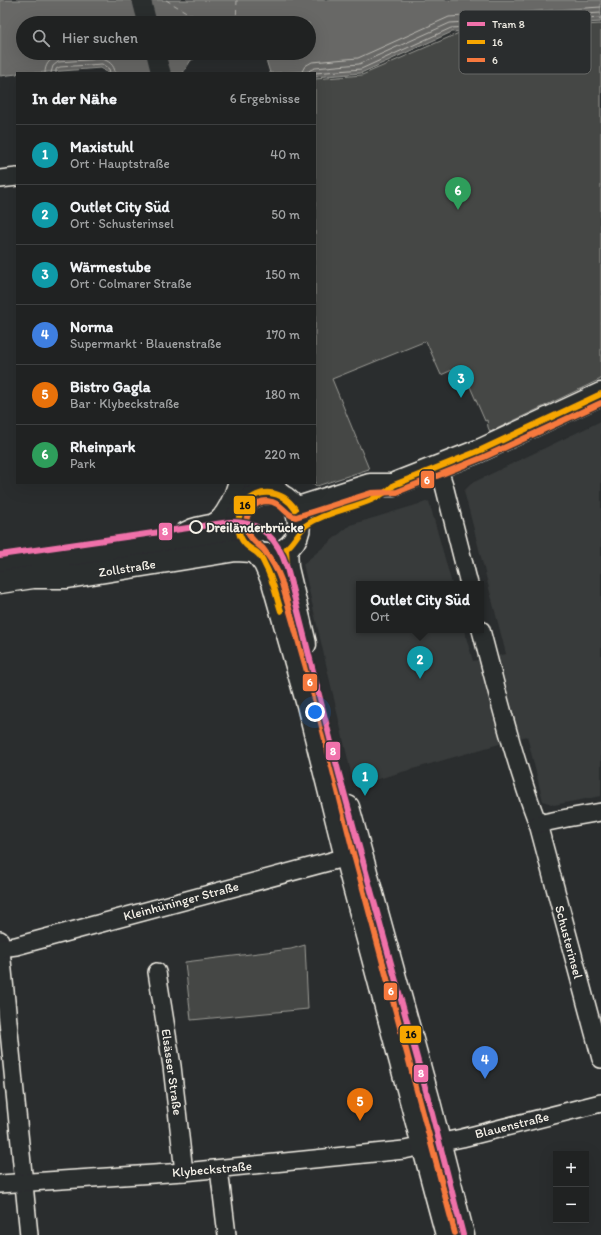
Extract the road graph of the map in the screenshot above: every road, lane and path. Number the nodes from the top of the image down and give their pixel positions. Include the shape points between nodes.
1 (16, 177) edge
2 (0, 179) edge
3 (601, 394) edge
4 (438, 467) junction
5 (394, 485) junction
6 (246, 488) edge
7 (285, 496) edge
8 (238, 527) junction
9 (298, 531) junction
10 (173, 541) junction
11 (286, 549) junction
12 (255, 552) junction
13 (0, 566) edge
14 (468, 581) edge
15 (0, 582) edge
16 (482, 633) edge
17 (601, 812) edge
18 (538, 824) junction
19 (354, 855) junction
20 (0, 944) edge
21 (158, 972) dead end
22 (601, 1059) edge
23 (601, 1102) edge
24 (431, 1144) junction
25 (219, 1169) junction
26 (184, 1172) junction
27 (24, 1182) junction
28 (0, 1184) edge
29 (29, 1235) edge
30 (227, 1235) edge
31 (447, 1235) edge
32 (463, 1235) edge

1 - 2 street
3 - 4 main road via 481,450
4 - 5 main road
4 - 14 street
5 - 7 main road via 370,485
5 - 9 main road via 376,498 315,520
6 - 7 main road via 262,494
6 - 8 main road via 247,502 238,516
6 - 10 street via 234,494 217,520 188,529
7 - 9 main road via 299,520
8 - 10 main road, Zollstraße
8 - 12 main road via 242,541
9 - 11 main road via 294,541
10 - 13 main road, Zollstraße
11 - 12 main road via 269,555
11 - 19 main road via 286,565 292,592 339,774
12 - 15 main road, Zollstraße via 236,550 68,576
12 - 19 main road via 273,582
16 - 18 street, Schusterinsel via 499,702
17 - 18 street
18 - 22 street, Schusterinsel
19 - 20 street, Kleinhüninger Straße via 16,946
19 - 24 main road
20 - 27 street
21 - 26 street, Elsässer Straße
23 - 24 street, Blauenstraße
24 - 25 street, Klybeckstraße via 404,1150
24 - 31 main road
24 - 32 main road
25 - 26 street, Klybeckstraße
25 - 30 street
26 - 27 street, Klybeckstraße
27 - 28 street, Klybeckstraße
27 - 29 street

